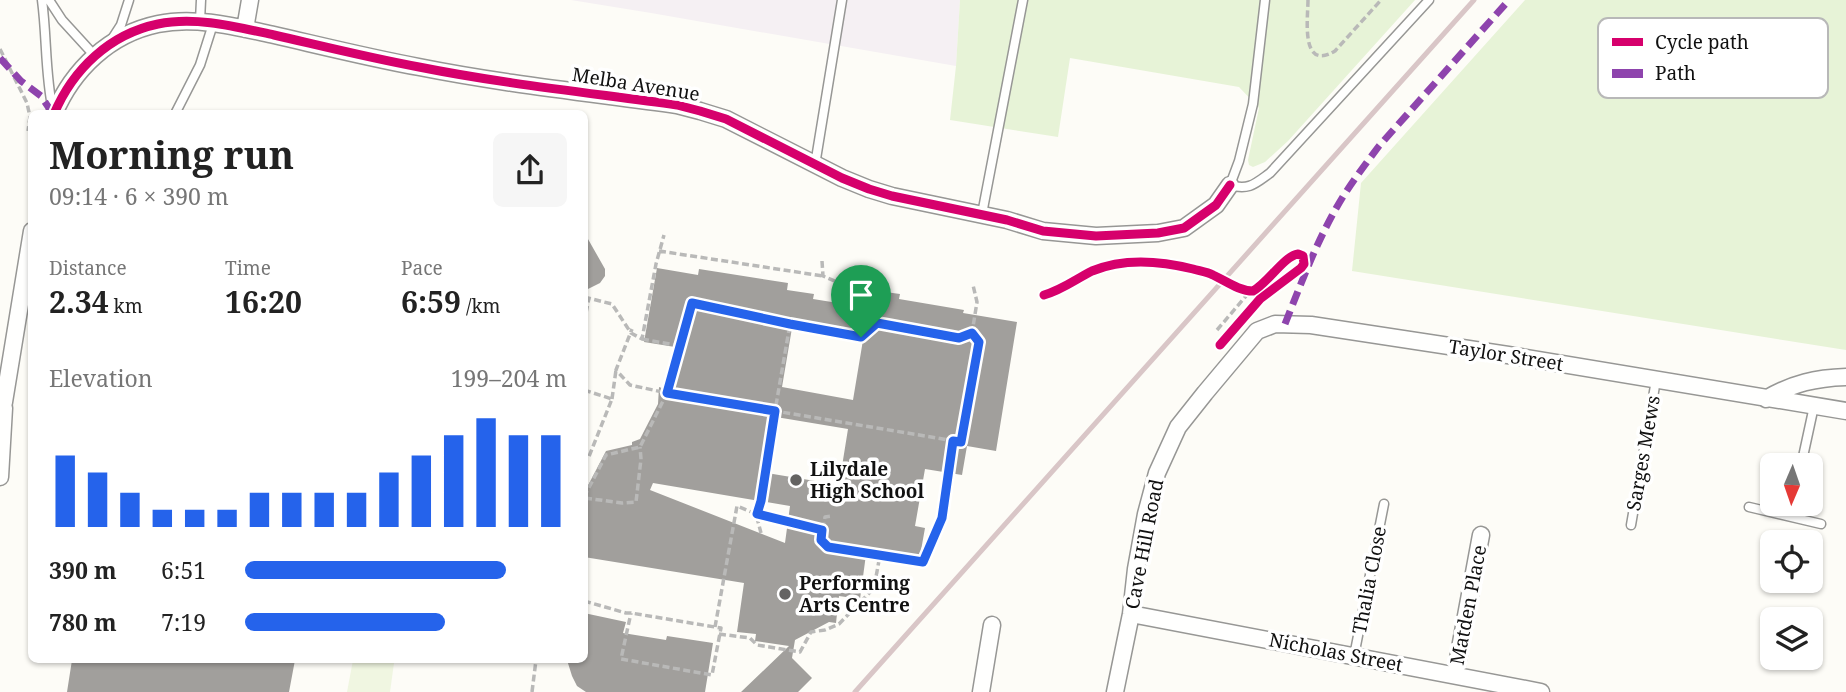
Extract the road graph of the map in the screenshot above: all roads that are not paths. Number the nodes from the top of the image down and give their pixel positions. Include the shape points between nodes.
1 (42, 0) edge
2 (48, 0) edge
3 (129, 0) edge
4 (201, 0) edge
5 (250, 0) edge
6 (842, 0) edge
7 (1023, 0) edge
8 (1265, 0) edge
9 (1429, 0) edge
10 (206, 23) junction
11 (246, 29) junction
12 (109, 45) junction
13 (94, 55) junction
14 (53, 110) edge
15 (56, 110) edge
16 (177, 110) edge
17 (815, 165) junction
18 (1230, 185) junction
19 (982, 214) junction
20 (28, 255) edge
21 (1249, 339) joint
22 (1846, 377) edge
23 (1656, 380) junction
24 (1766, 399) junction
25 (1814, 406) junction
26 (2, 409) edge
27 (1846, 411) edge
28 (1804, 453) edge
29 (0, 477) edge
30 (1384, 504) dead end
31 (1749, 508) dead end
32 (1760, 510) edge
33 (1789, 516) edge
34 (1821, 524) dead end
35 (1631, 525) dead end
36 (1481, 535) dead end
37 (1131, 614) junction
38 (992, 625) dead end
39 (1354, 656) junction
40 (1455, 675) junction
41 (981, 692) edge
42 (1115, 692) edge
43 (1541, 692) edge

1 - 14 lane
2 - 13 lane
3 - 12 lane
4 - 10 lane
5 - 11 street
6 - 17 lane
7 - 19 lane
8 - 18 lane via 1253,104
9 - 18 lane via 1270,173 1249,187
10 - 11 street, Melba Avenue
10 - 12 street, Melba Avenue via 144,27
10 - 16 lane via 200,65
11 - 17 street, Melba Avenue via 424,68 677,105 726,119
12 - 13 street, Melba Avenue
13 - 15 street, Melba Avenue via 64,92
17 - 19 street, Melba Avenue via 892,196
18 - 19 street, Melba Avenue via 1216,205 1184,228 1158,233 1096,236 1043,230
20 - 26 street
21 - 23 street, Taylor Street via 1275,324 1311,325
21 - 37 street, Cave Hill Road via 1178,427 1157,473
22 - 24 street via 1799,383
23 - 24 street, Taylor Street
23 - 35 lane, Sarges Mews
24 - 25 street, Taylor Street
25 - 27 street, Taylor Street
25 - 28 lane
26 - 29 street
30 - 39 lane, Thalia Close
31 - 32 lane
33 - 34 lane
36 - 40 street, Matden Place
37 - 39 street, Nicholas Street
37 - 42 street, Cave Hill Road
38 - 41 street
39 - 40 street, Nicholas Street
40 - 43 street, Nicholas Street

